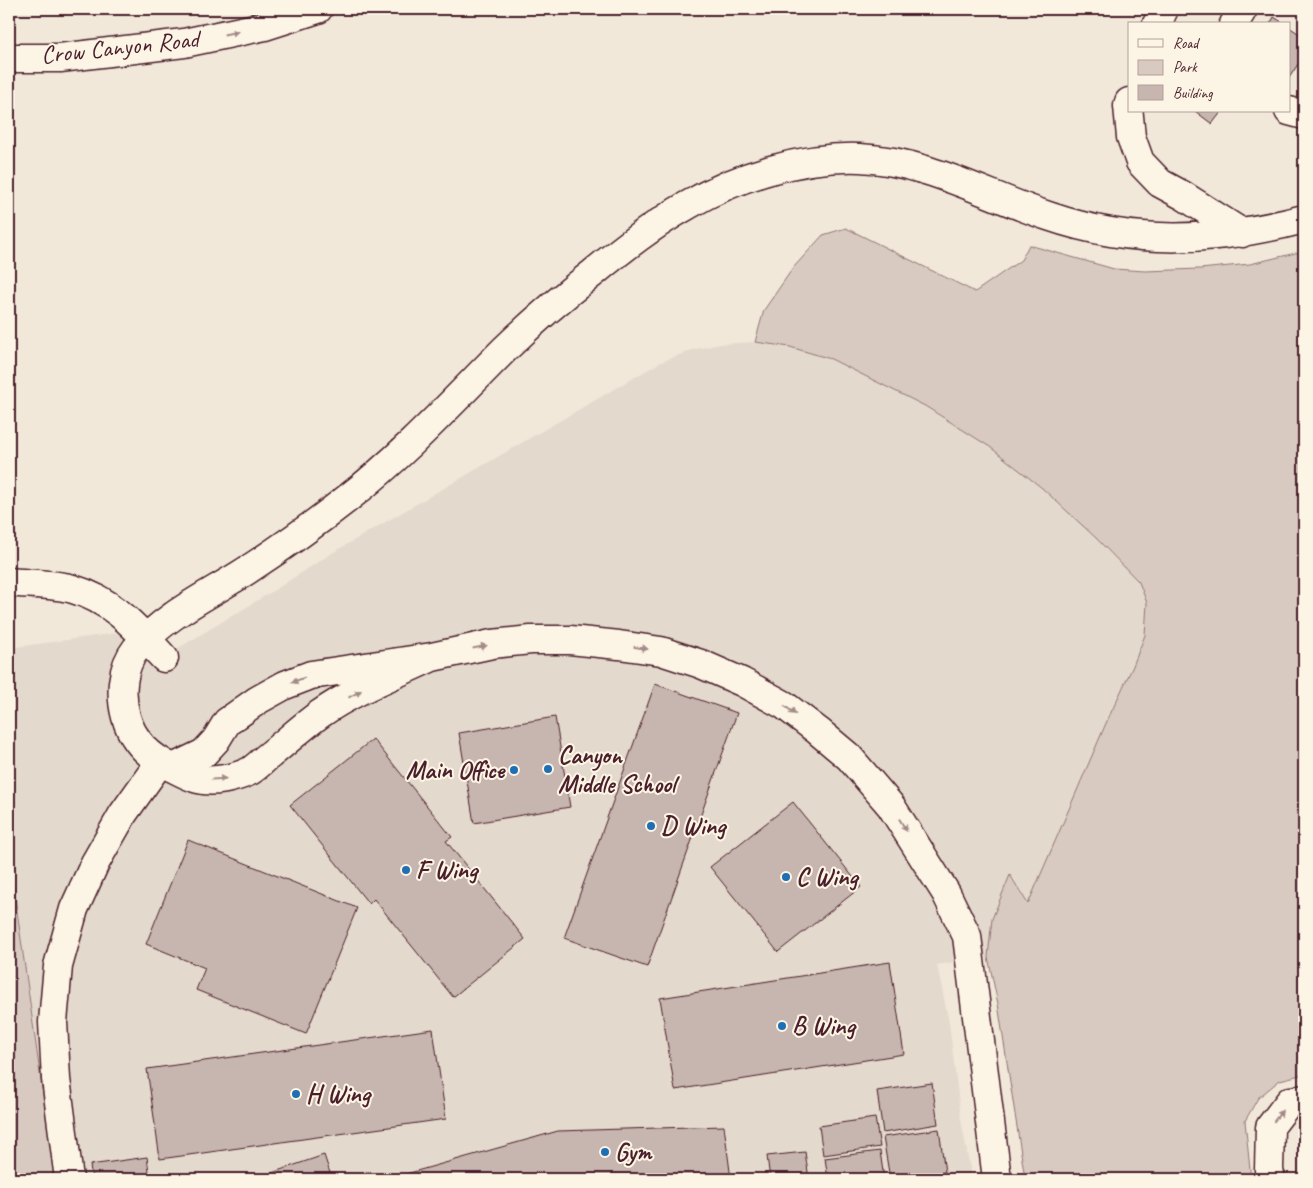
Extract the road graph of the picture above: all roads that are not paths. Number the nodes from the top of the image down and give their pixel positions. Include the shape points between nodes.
1 (318, 9) edge
2 (1164, 9) edge
3 (1243, 9) edge
4 (1158, 22) edge
5 (1235, 22) edge
6 (9, 58) edge
7 (1129, 112) edge
8 (1290, 112) edge
9 (1304, 115) edge
10 (1304, 219) edge
11 (1242, 233) junction
12 (9, 582) edge
13 (155, 648) junction
14 (432, 657) junction
15 (167, 765) junction
16 (1304, 1099) edge
17 (69, 1179) edge
18 (997, 1179) edge
19 (1271, 1179) edge

6 -> 1 street, Crow Canyon Road via 60,58 184,43 265,26
2 - 4 street
3 - 5 street
7 - 11 street via 1131,137 1140,162 1160,183
8 - 9 street
10 - 11 street
11 - 13 street via 1194,238 1151,237 1081,226 1046,216 921,168 892,161 822,160 754,176 691,203 612,258 555,303 389,463 350,496 247,570 165,623
12 - 13 street via 73,589 108,604 130,621
13 - 15 street via 132,654 122,692 127,720 139,744
14 -> 15 street via 311,675 285,685 227,722 204,753
15 -> 14 street via 199,780 226,779 251,770 319,714 357,692
14 -> 18 street via 492,644 531,640 619,644 661,651 701,664 784,704 849,757 891,806 946,893 967,936
15 - 17 street via 122,814 95,863 74,909 58,966 53,1022 56,1078
19 -> 16 street via 1270,1127 1290,1101

